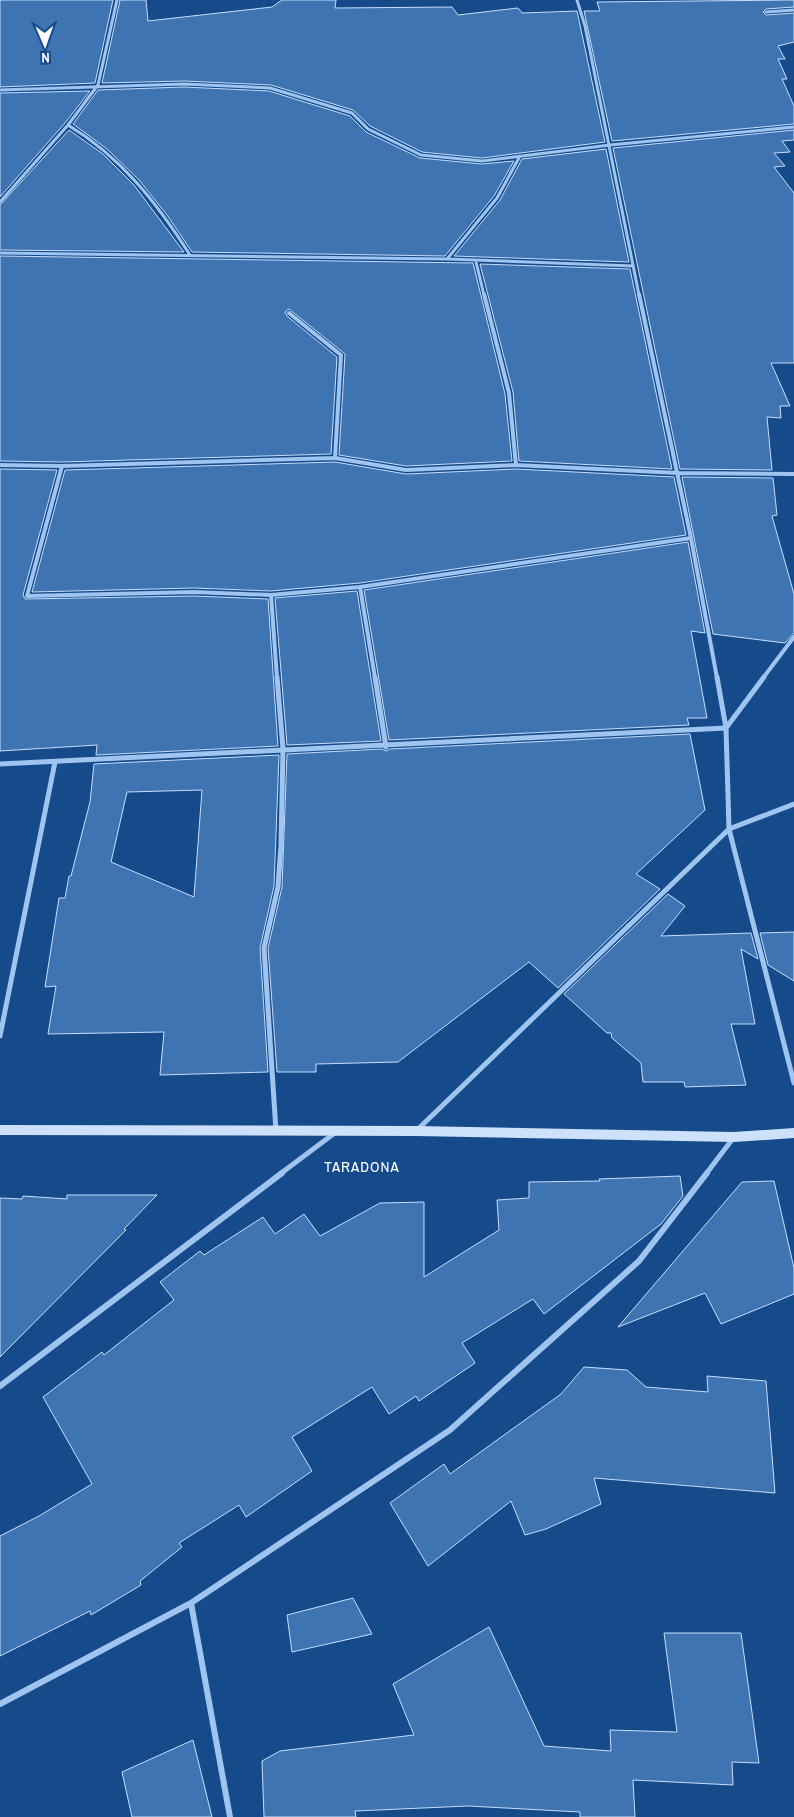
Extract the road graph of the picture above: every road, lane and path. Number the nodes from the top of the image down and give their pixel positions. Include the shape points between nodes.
1 (117, 0) edge
2 (576, 0) edge
3 (794, 10) edge
4 (766, 12) dead end
5 (98, 85) junction
6 (0, 90) edge
7 (68, 125) junction
8 (794, 127) edge
9 (610, 145) junction
10 (520, 156) junction
11 (0, 202) edge
12 (0, 253) edge
13 (190, 255) junction
14 (447, 259) junction
15 (476, 262) junction
16 (632, 266) junction
17 (289, 313) dead end
18 (335, 458) junction
19 (516, 464) junction
20 (0, 465) edge
21 (62, 466) junction
22 (679, 473) junction
23 (794, 474) edge
24 (691, 538) junction
25 (360, 587) junction
26 (271, 595) junction
27 (794, 637) edge
28 (726, 728) junction
29 (386, 747) junction
30 (283, 749) junction
31 (55, 762) junction
32 (0, 764) edge
33 (794, 804) edge
34 (728, 829) junction
35 (0, 1036) edge
36 (794, 1083) edge
37 (0, 1130) edge
38 (416, 1131) junction
39 (276, 1132) junction
40 (336, 1132) junction
41 (794, 1133) edge
42 (734, 1137) junction
43 (0, 1386) edge
44 (191, 1603) junction
45 (0, 1704) edge
46 (230, 1817) edge

1 - 5 street
2 - 9 street
3 - 4 street
5 - 6 street via 80,89
5 - 7 street
5 - 10 street via 270,88 352,113 368,129 421,156 482,161
7 - 11 street
7 - 13 street via 93,140 115,161 163,213
8 - 9 street
9 - 10 street
9 - 16 street
10 - 14 street via 496,201
12 - 13 street
13 - 14 street
14 - 15 street
15 - 16 street
15 - 19 street via 509,393
16 - 22 street
17 - 18 street via 341,355
18 - 19 street via 406,470
18 - 21 street
19 - 22 street
20 - 21 street
21 - 26 street via 27,596 194,592
22 - 23 street
22 - 24 street
24 - 25 street
24 - 28 street
25 - 26 street
25 - 29 street
26 - 30 street
27 - 28 street
28 - 29 street
28 - 34 street
29 - 30 street
30 - 31 street
30 - 39 street via 278,887 264,948
31 - 32 street
31 - 35 street
33 - 34 street
34 - 36 street
34 - 38 street
37 - 39 street
38 - 40 street
38 - 42 street
39 - 40 street
40 - 43 street
41 - 42 street
42 - 44 street via 639,1261 450,1430
44 - 45 street
44 - 46 street

